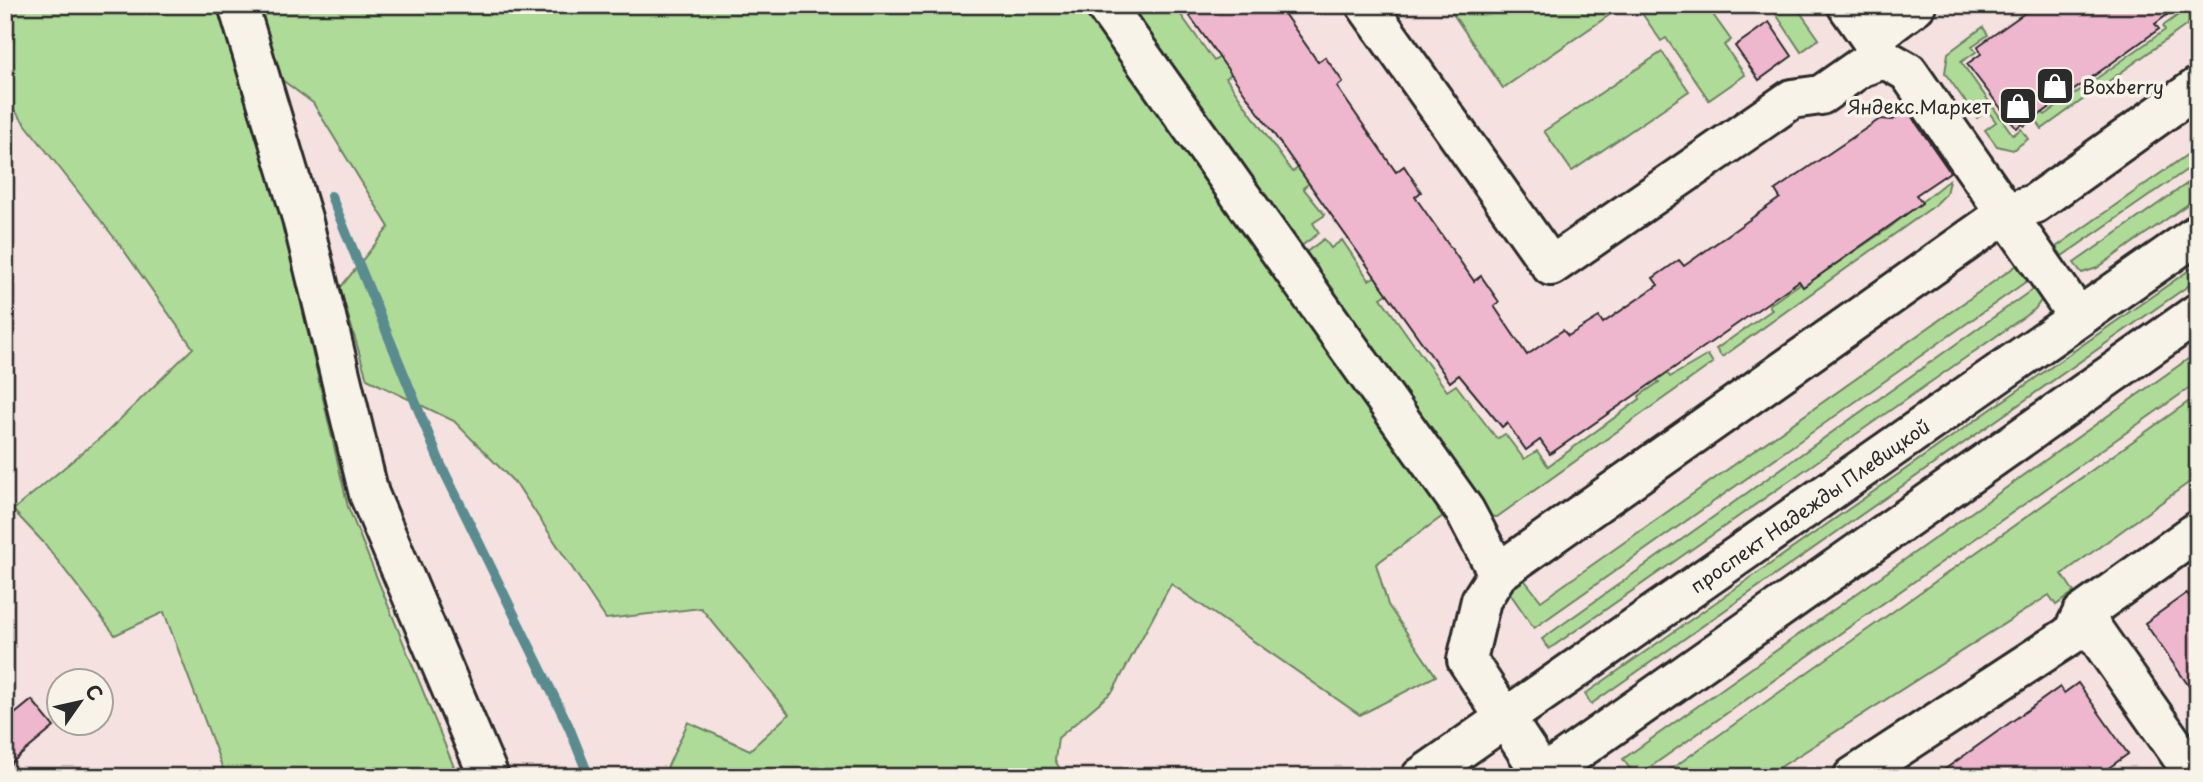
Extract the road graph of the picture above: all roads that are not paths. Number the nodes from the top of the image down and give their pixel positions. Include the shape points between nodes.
1 (238, 5) edge
2 (1105, 5) edge
3 (1366, 5) edge
4 (1847, 5) edge
5 (1916, 5) edge
6 (1878, 49) junction
7 (2198, 88) edge
8 (2008, 212) junction
9 (2198, 234) edge
10 (2198, 313) edge
11 (2078, 317) junction
12 (2198, 531) edge
13 (1498, 573) junction
14 (2081, 614) junction
15 (1503, 718) junction
16 (1542, 776) edge
17 (489, 777) edge
18 (1421, 777) edge
19 (1853, 777) edge
20 (2196, 777) edge

1 - 17 main road via 302,218 369,494
2 - 13 main road via 1465,511
3 - 6 main road via 1550,266 1792,99 1821,95
4 - 6 main road
5 - 6 main road
6 - 8 main road via 1908,72
7 - 8 main road via 2034,204
8 - 11 main road
8 - 13 main road
9 - 11 main road, проспект Надежды Плевицкой
10 - 16 main road
11 - 15 main road, проспект Надежды Плевицкой
12 - 14 main road
13 - 15 main road via 1481,600 1467,660
14 - 19 main road via 2072,634
14 - 20 main road
15 - 16 main road
15 - 18 main road, проспект Надежды Плевицкой

